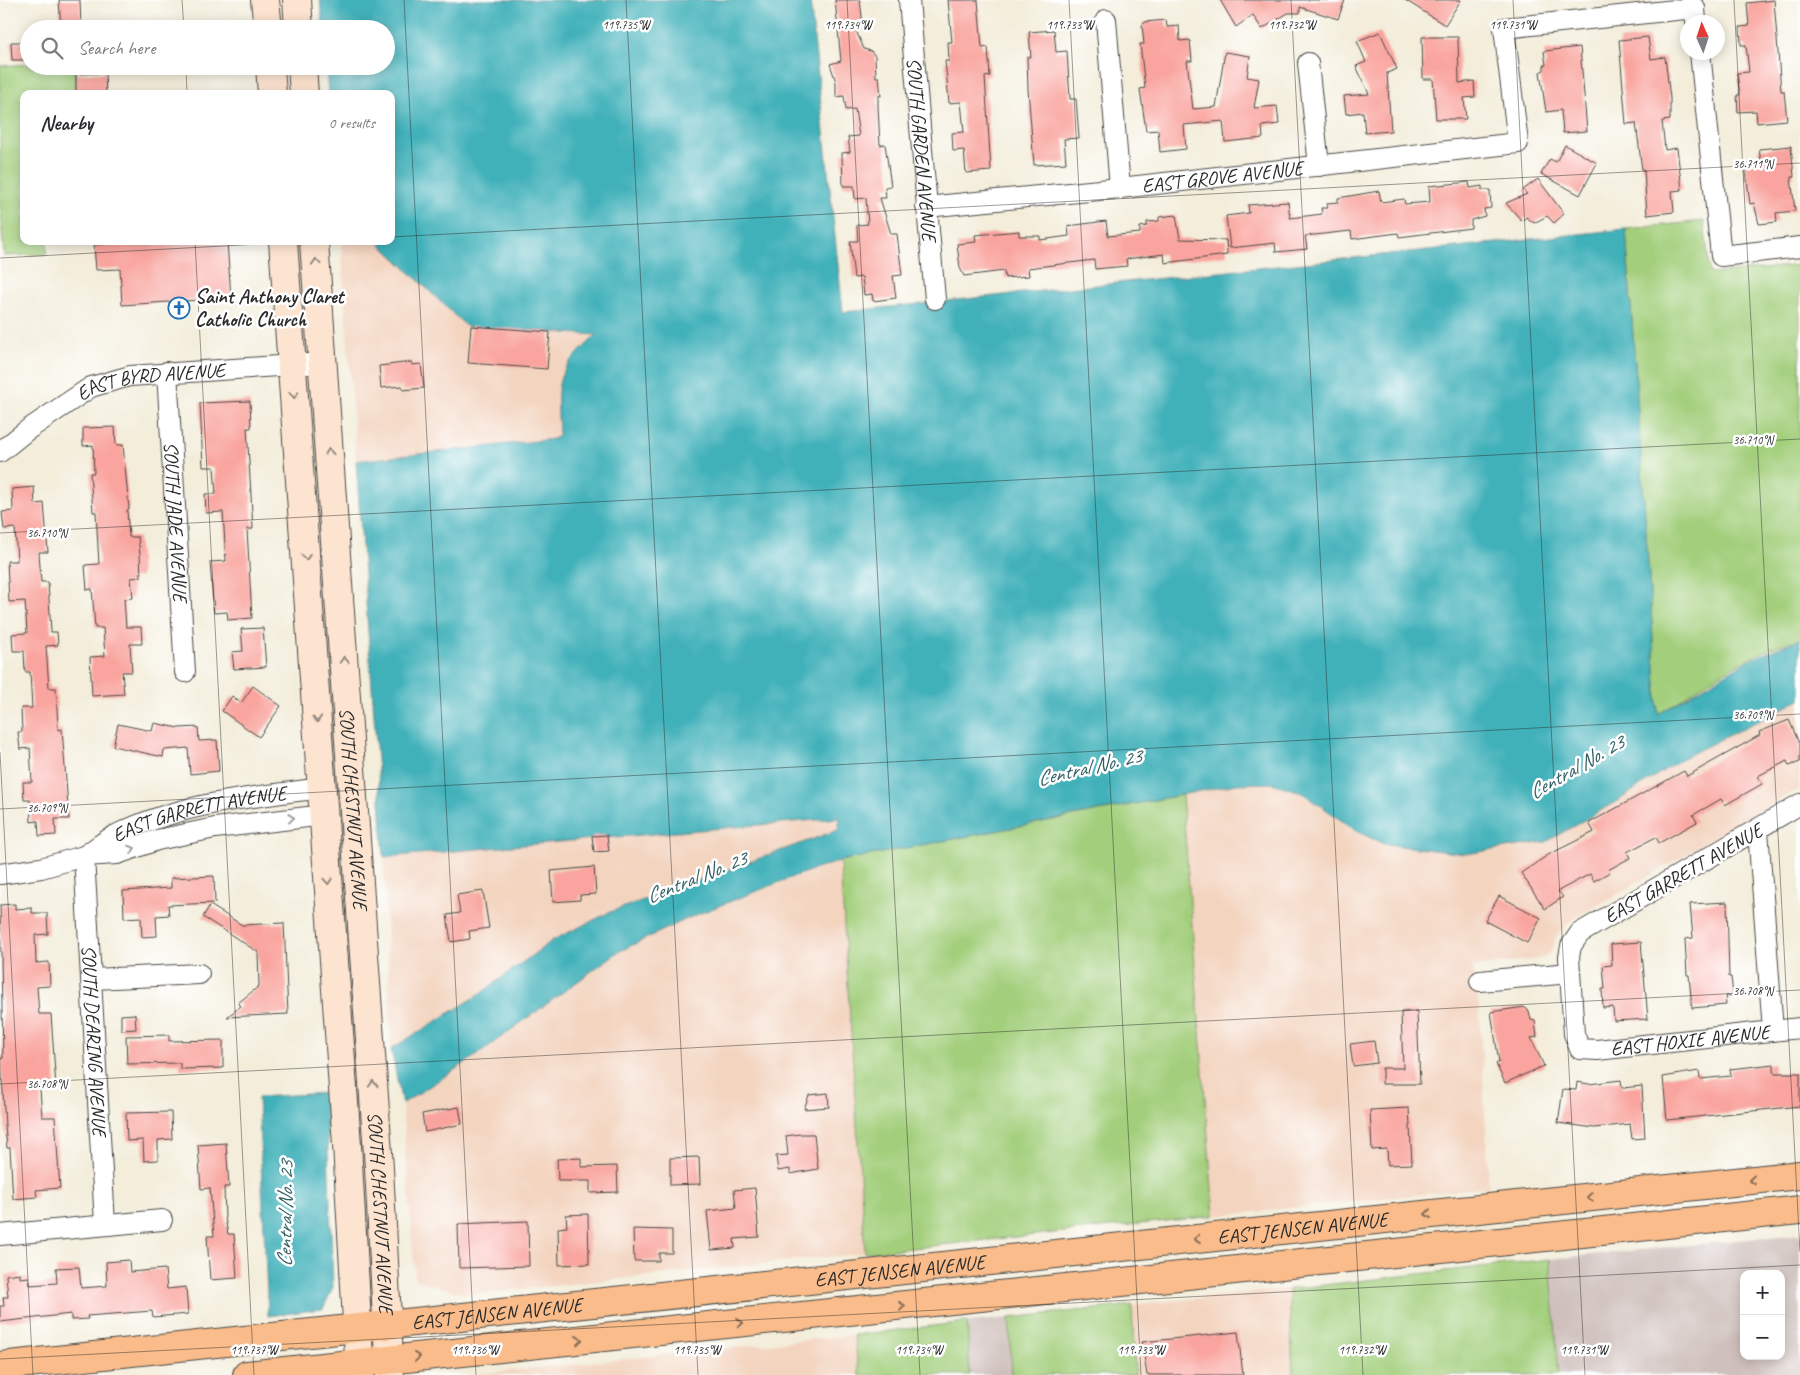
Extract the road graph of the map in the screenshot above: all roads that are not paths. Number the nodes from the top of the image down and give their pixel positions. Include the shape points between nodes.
1 (265, 0) edge
2 (297, 0) edge
3 (909, 0) edge
4 (1680, 16) edge
5 (267, 20) edge
6 (298, 20) edge
7 (1106, 20) dead end
8 (1701, 60) edge
9 (1308, 63) dead end
10 (271, 75) edge
11 (303, 75) edge
12 (272, 90) edge
13 (304, 90) edge
14 (1319, 166) junction
15 (1120, 188) junction
16 (926, 207) junction
17 (283, 245) edge
18 (314, 245) edge
19 (1800, 247) edge
20 (935, 299) dead end
21 (323, 363) junction
22 (292, 366) junction
23 (167, 372) junction
24 (0, 452) edge
25 (185, 672) dead end
26 (322, 788) junction
27 (1800, 804) edge
28 (324, 815) junction
29 (1758, 830) junction
30 (84, 856) junction
31 (0, 874) edge
32 (1570, 973) junction
33 (199, 974) dead end
34 (93, 979) junction
35 (1480, 981) dead end
36 (1800, 1028) edge
37 (1773, 1032) junction
38 (1800, 1175) edge
39 (1800, 1210) edge
40 (162, 1220) dead end
41 (105, 1224) junction
42 (0, 1235) edge
43 (388, 1325) junction
44 (357, 1327) junction
45 (0, 1366) edge
46 (390, 1368) edge
47 (359, 1369) edge
48 (247, 1375) edge

1 - 5 main road
2 - 6 main road
3 - 16 street, SOUTH GARDEN AVENUE
4 - 14 street, EAST GROVE AVENUE via 1504,28 1518,143
7 - 15 street
8 - 19 street via 1721,256
9 - 14 street
10 - 12 main road
11 - 13 main road
14 - 15 street, EAST GROVE AVENUE
15 - 16 street, EAST GROVE AVENUE
16 - 20 street, SOUTH GARDEN AVENUE
17 - 22 main road, SOUTH CHESTNUT AVENUE
21 -> 18 main road, SOUTH CHESTNUT AVENUE
21 - 22 street, EAST BYRD AVENUE
43 -> 21 main road, SOUTH CHESTNUT AVENUE
22 - 23 street, EAST BYRD AVENUE
22 -> 26 main road, SOUTH CHESTNUT AVENUE
23 - 24 street, EAST BYRD AVENUE via 130,376 91,387
23 - 25 street, SOUTH JADE AVENUE
26 - 28 main road, SOUTH CHESTNUT AVENUE
26 - 30 street, EAST GARRETT AVENUE via 223,801 174,813 115,835
27 - 29 street, EAST GARRETT AVENUE
30 -> 28 street, EAST GARRETT AVENUE via 117,854 157,840 215,828
28 -> 44 main road, SOUTH CHESTNUT AVENUE
29 - 32 street, EAST GARRETT AVENUE via 1580,933 1571,946
29 - 37 street
30 - 31 street, EAST GARRETT AVENUE via 41,868
30 - 34 street, SOUTH DEARING AVENUE
32 - 35 street
32 - 37 street, EAST HOXIE AVENUE via 1574,1034 1580,1048 1597,1050
33 - 34 street
34 - 41 street, SOUTH DEARING AVENUE
36 - 37 street, EAST HOXIE AVENUE
38 -> 43 main road, EAST JENSEN AVENUE
46 -> 39 main road, EAST JENSEN AVENUE
40 - 41 street
41 - 42 street
43 - 44 main road, EAST JENSEN AVENUE
43 - 46 main road, SOUTH CHESTNUT AVENUE
44 - 45 main road, EAST JENSEN AVENUE
44 - 47 main road, SOUTH CHESTNUT AVENUE
46 - 47 main road, EAST JENSEN AVENUE
47 - 48 main road, EAST JENSEN AVENUE

